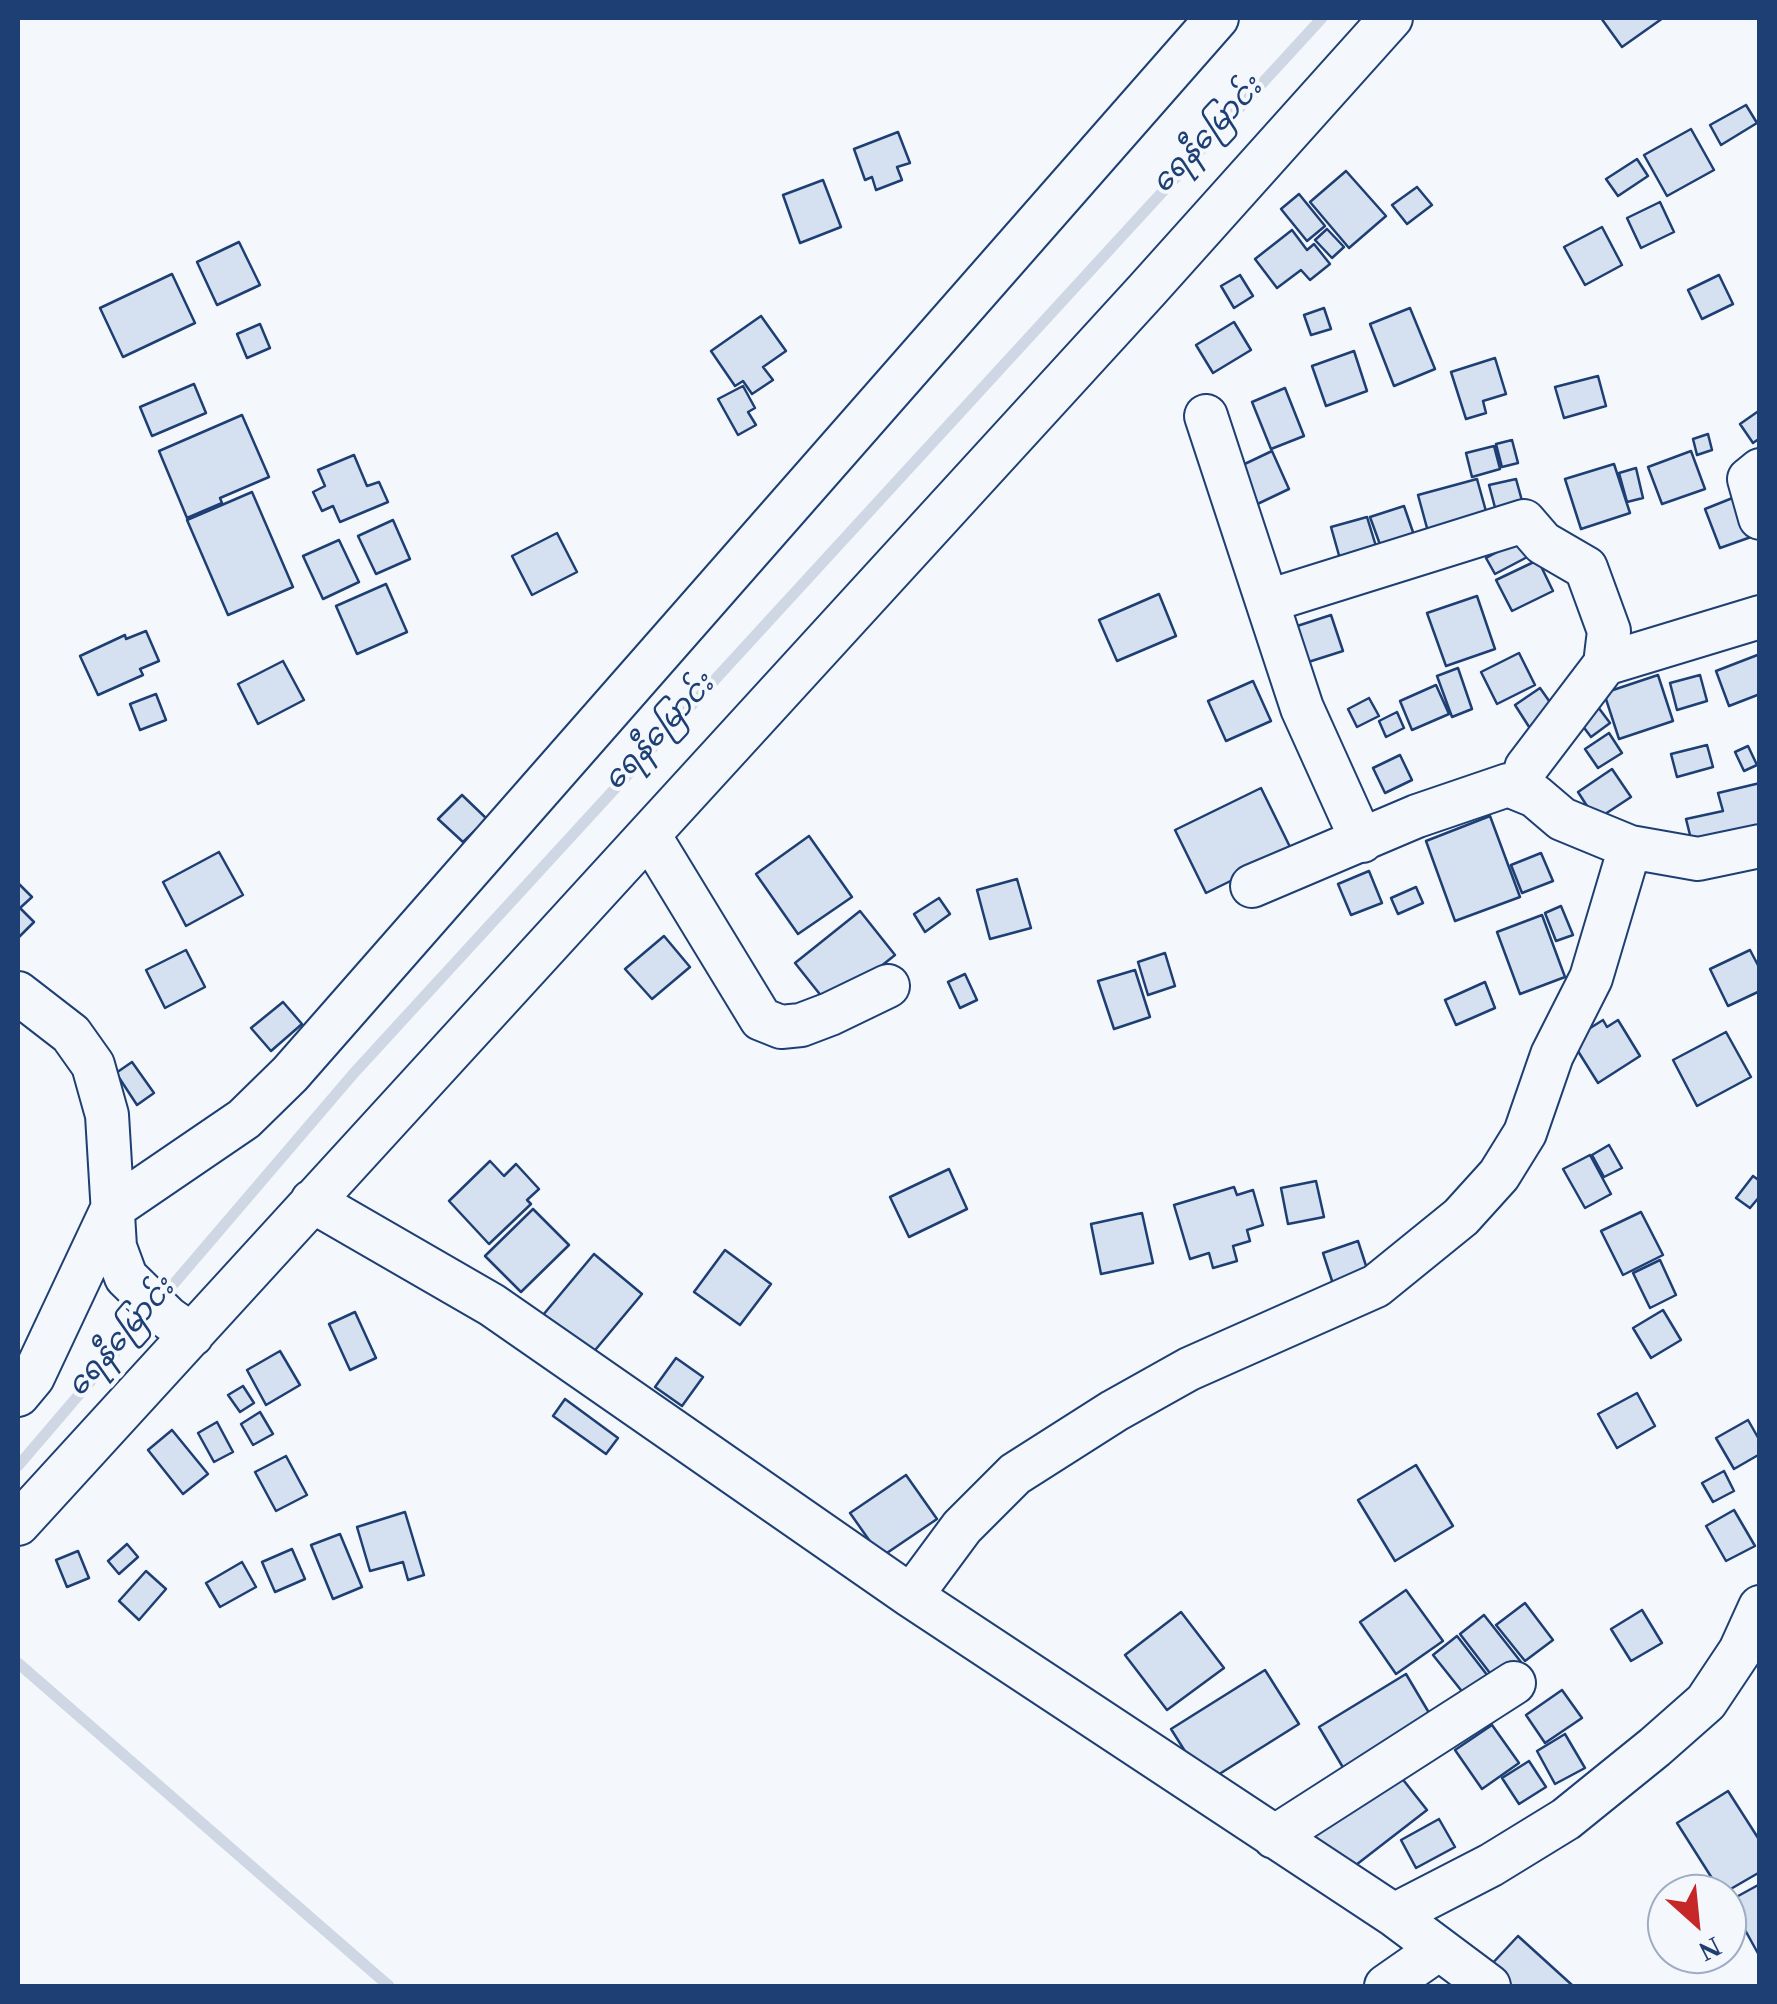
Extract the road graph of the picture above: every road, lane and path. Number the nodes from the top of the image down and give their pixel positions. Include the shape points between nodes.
1 (1217, 18) edge
2 (1391, 18) edge
3 (1206, 416) dead end
4 (1760, 470) edge
5 (1760, 518) edge
6 (1268, 601) junction
7 (1760, 617) edge
8 (1605, 664) junction
9 (1522, 788) junction
10 (649, 834) junction
11 (1362, 841) junction
12 (1760, 846) edge
13 (1630, 847) junction
14 (1252, 886) dead end
15 (888, 986) dead end
16 (18, 993) edge
17 (312, 1201) junction
18 (112, 1209) junction
19 (180, 1326) junction
20 (18, 1395) edge
21 (18, 1524) edge
22 (911, 1596) junction
23 (1760, 1607) edge
24 (1514, 1683) dead end
25 (1274, 1838) junction
26 (1394, 1914) junction
27 (1440, 1949) junction
28 (1386, 1986) edge
29 (1490, 1986) edge

1 - 18 street via 290,1074 244,1119
2 - 10 street
3 - 6 street
4 - 5 street via 1749,478
6 - 8 street via 1524,521 1543,543 1586,568 1610,631
6 - 11 street via 1302,708
7 - 8 street
8 - 9 street via 1526,768
9 - 11 street via 1488,791
9 - 13 street via 1562,818
10 - 15 street via 761,1019 780,1027 800,1025
10 - 17 street
11 - 14 street
12 - 13 street via 1698,859
13 - 22 street via 1591,978 1552,1055 1525,1132 1499,1175 1461,1217 1376,1286 1188,1369 1015,1474 962,1527
16 - 18 street via 71,1034 93,1065 107,1115
17 - 19 street
17 - 22 street via 492,1305
18 - 19 street via 126,1277
18 - 20 street
19 - 21 street
22 - 25 street
23 - 26 street via 1706,1702 1655,1748 1566,1819 1492,1866
24 - 25 street
25 - 26 street
26 - 27 street
27 - 28 street
27 - 29 street

